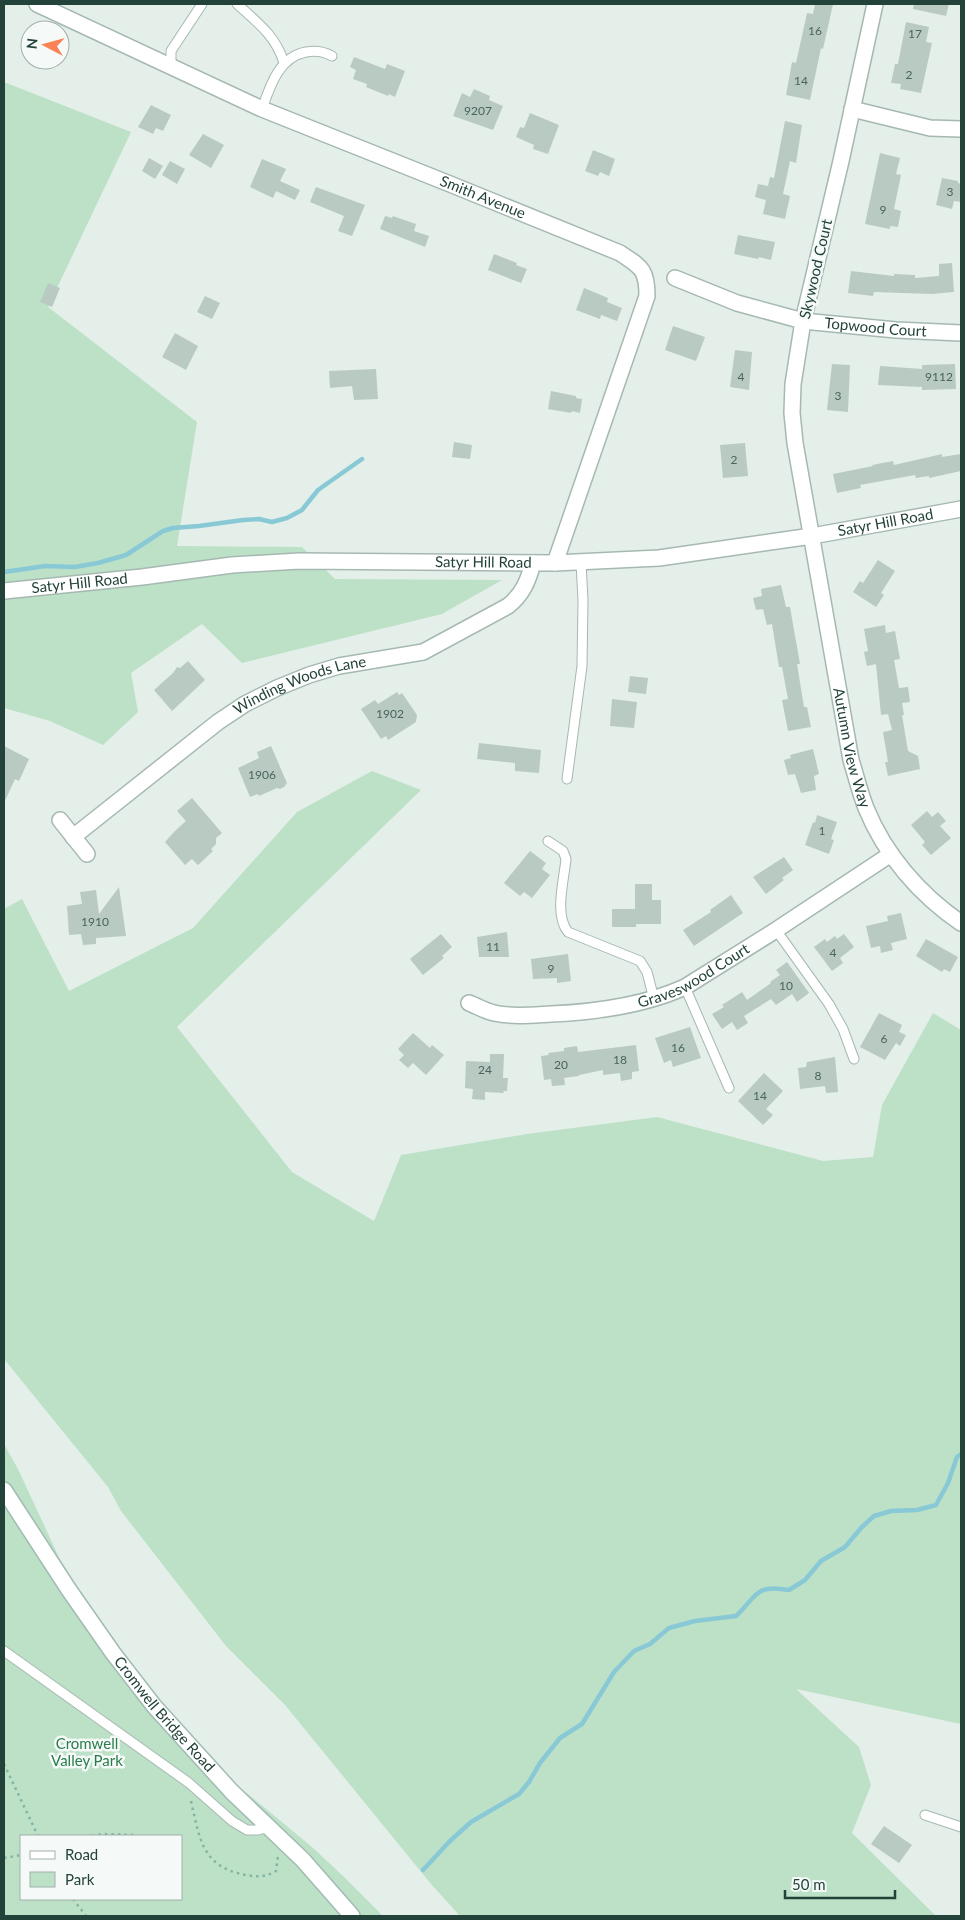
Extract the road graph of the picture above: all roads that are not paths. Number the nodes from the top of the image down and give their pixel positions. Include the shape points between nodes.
1 (37, 4) edge
2 (202, 4) edge
3 (237, 4) edge
4 (875, 4) edge
5 (332, 56) dead end
6 (284, 63) junction
7 (171, 67) junction
8 (262, 109) junction
9 (852, 109) junction
10 (961, 129) edge
11 (675, 278) dead end
12 (803, 321) junction
13 (961, 333) edge
14 (961, 509) edge
15 (812, 536) junction
16 (534, 563) junction
17 (555, 563) junction
18 (581, 563) junction
19 (4, 591) edge
20 (567, 779) dead end
21 (60, 820) dead end
22 (73, 836) junction
23 (548, 841) dead end
24 (86, 854) dead end
25 (891, 854) junction
26 (961, 923) edge
27 (776, 930) junction
28 (684, 987) junction
29 (654, 999) junction
30 (469, 1003) dead end
31 (854, 1059) dead end
32 (729, 1088) dead end
33 (4, 1490) edge
34 (4, 1651) edge
35 (926, 1815) dead end
36 (270, 1827) junction
37 (961, 1827) edge
38 (352, 1916) edge

1 - 7 street, Smith Avenue
2 - 7 lane via 171,51
3 - 6 lane via 271,35
4 - 9 street, Skywood Court
5 - 6 lane via 312,51 296,54
6 - 8 lane
7 - 8 street, Smith Avenue
8 - 17 street, Smith Avenue via 620,253 644,271 647,296
9 - 10 street via 930,128
9 - 12 street, Skywood Court
11 - 12 street, Topwood Court via 737,303
12 - 13 street, Topwood Court
12 - 15 street, Skywood Court via 792,413 794,443
14 - 15 street, Satyr Hill Road
15 - 18 street, Satyr Hill Road via 659,558
15 - 25 street, Autumn View Way via 851,760 866,808
16 - 17 street, Satyr Hill Road
16 - 19 street, Satyr Hill Road via 260,563
16 - 22 street, Winding Woods Lane via 518,599 423,652 338,666 277,688 246,704 218,722
17 - 18 street, Satyr Hill Road
18 - 20 lane via 582,666
21 - 22 street
22 - 24 street
23 - 29 lane via 563,851 566,859 560,914 562,925 568,932 640,961 647,972
25 - 26 street, Autumn View Way via 923,892
25 - 27 street, Graveswood Court
27 - 28 street, Graveswood Court
27 - 31 lane via 829,1004
28 - 29 street, Graveswood Court
28 - 32 lane
29 - 30 street, Graveswood Court via 576,1013 519,1016 492,1013
33 - 36 street, Cromwell Bridge Road via 69,1590 154,1706 232,1792
34 - 36 lane via 189,1783 232,1822 247,1830
35 - 37 lane
36 - 38 street, Cromwell Bridge Road

